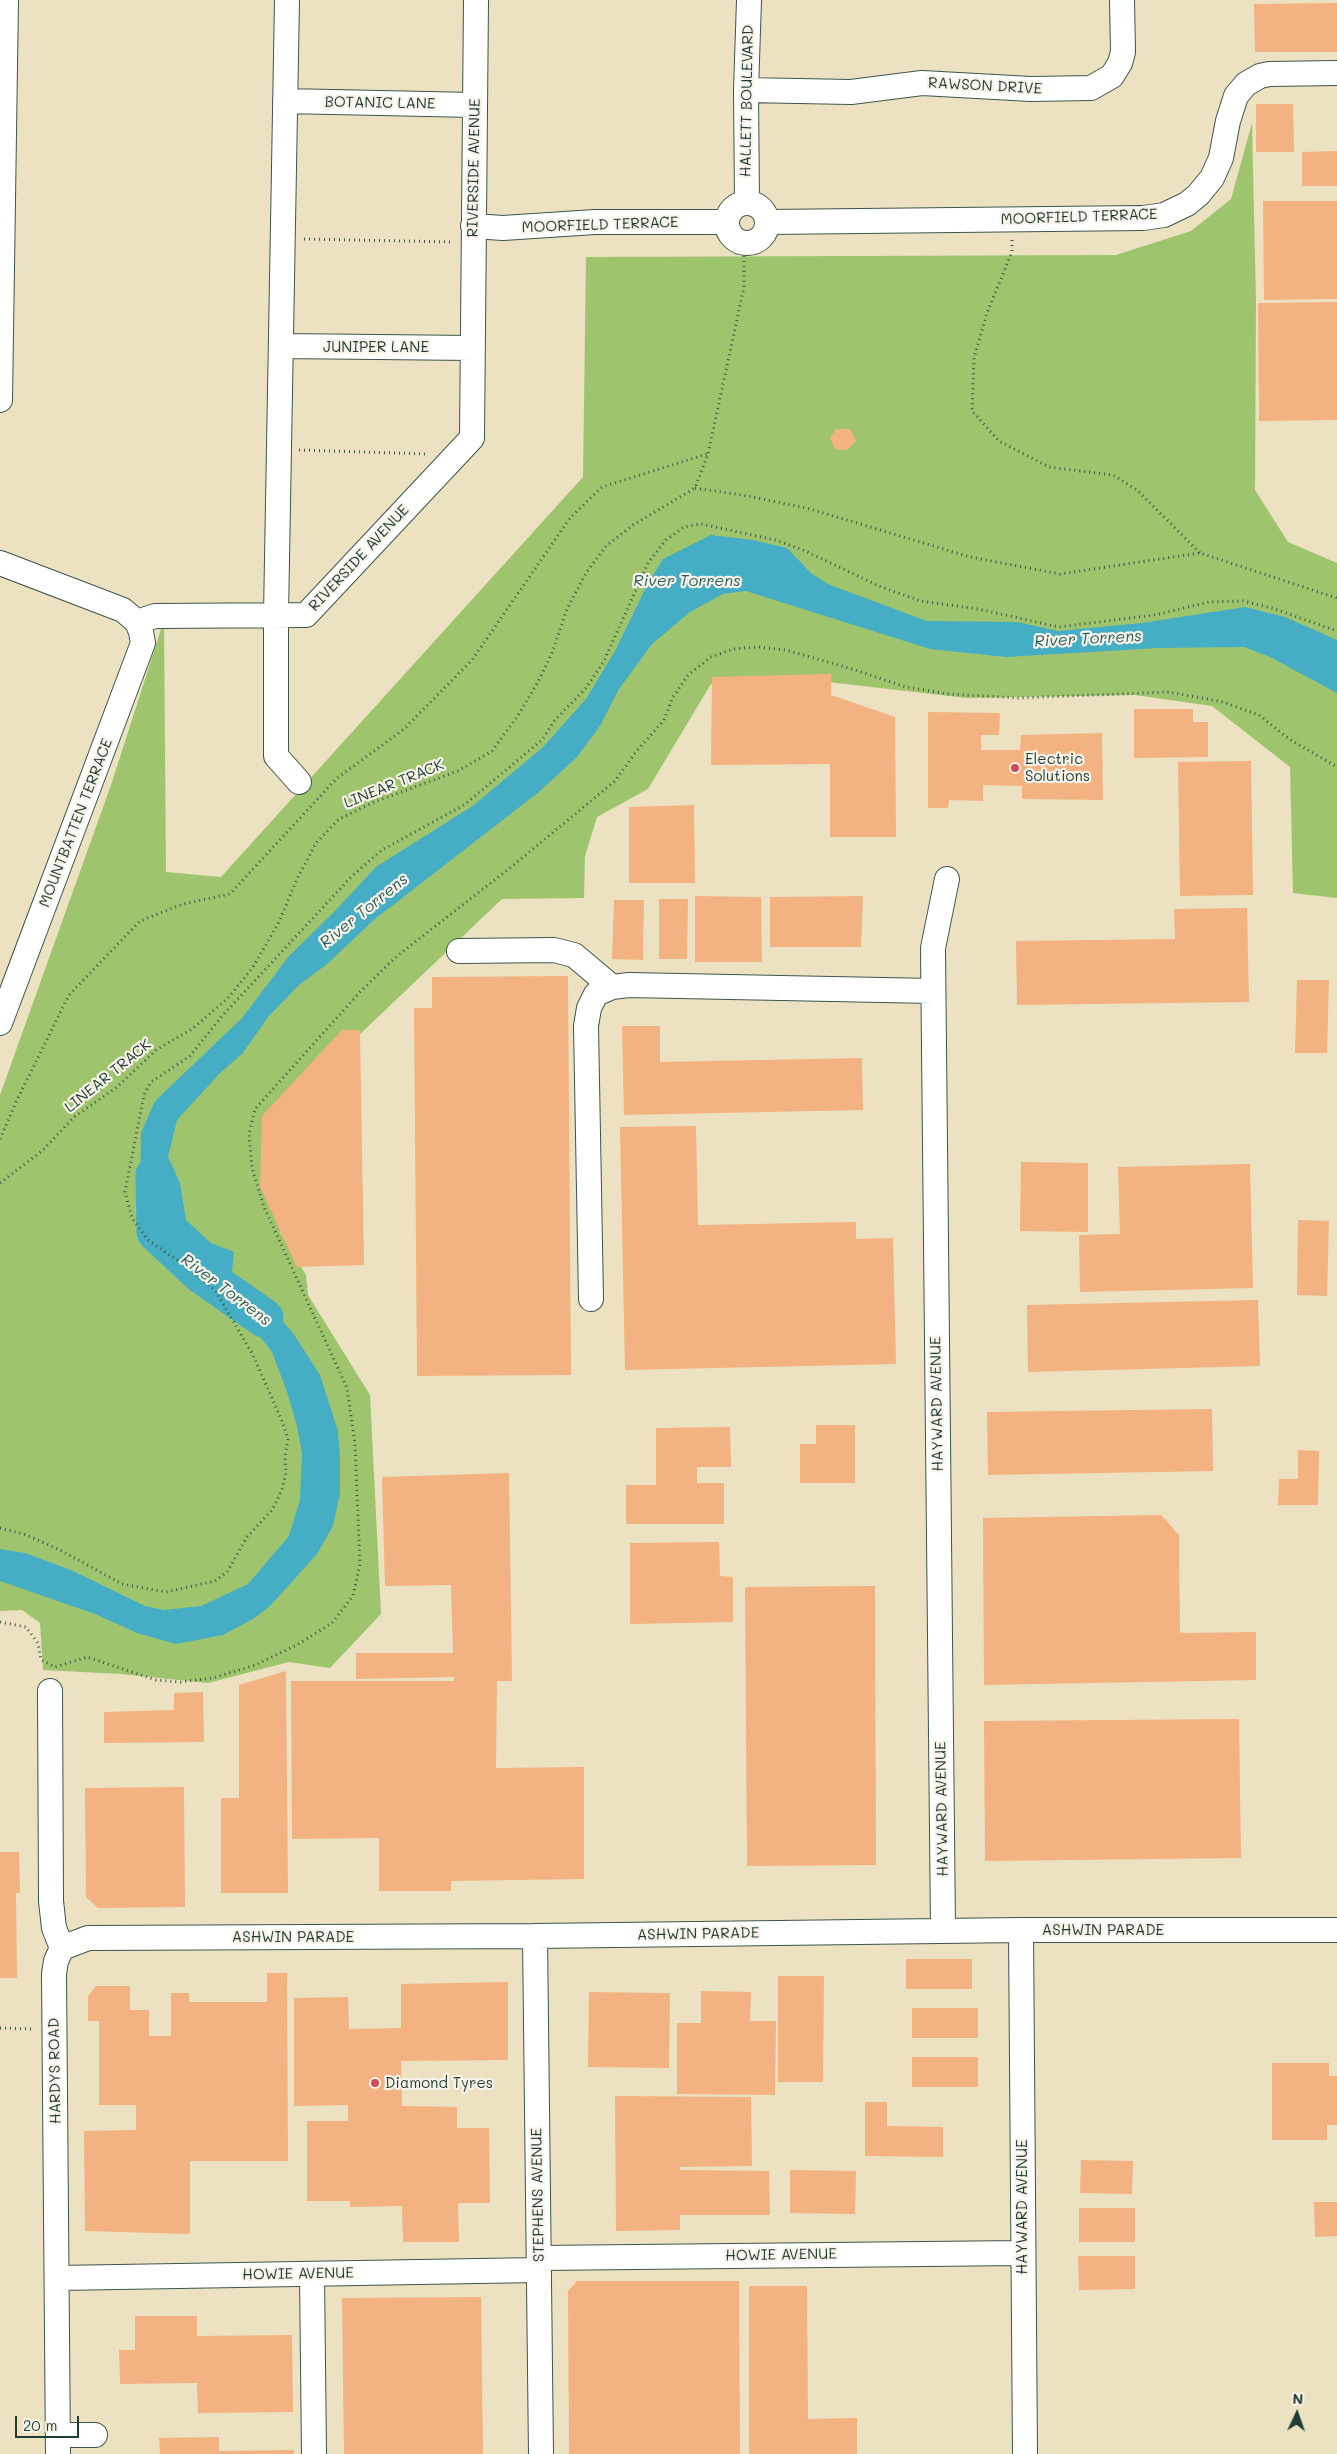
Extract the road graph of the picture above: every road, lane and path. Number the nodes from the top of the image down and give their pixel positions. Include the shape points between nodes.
1 (6, 0) edge
2 (287, 0) edge
3 (476, 0) edge
4 (749, 0) edge
5 (1122, 0) edge
6 (1337, 74) edge
7 (746, 90) junction
8 (285, 101) junction
9 (474, 105) junction
10 (747, 203) junction
11 (1012, 219) junction
12 (726, 222) junction
13 (768, 222) junction
14 (473, 234) junction
15 (281, 238) junction
16 (744, 244) junction
17 (281, 346) junction
18 (472, 348) junction
19 (0, 400) edge
20 (279, 450) junction
21 (708, 454) junction
22 (456, 455) junction
23 (695, 488) junction
24 (1200, 553) junction
25 (0, 563) edge
26 (1337, 598) edge
27 (276, 615) junction
28 (137, 622) junction
29 (1337, 767) edge
30 (299, 782) dead end
31 (947, 879) dead end
32 (459, 951) dead end
33 (612, 987) junction
34 (933, 990) junction
35 (0, 1023) edge
36 (0, 1139) edge
37 (0, 1183) edge
38 (591, 1299) dead end
39 (0, 1622) edge
40 (50, 1691) dead end
41 (943, 1930) junction
42 (1022, 1930) junction
43 (1337, 1930) edge
44 (535, 1936) junction
45 (62, 1948) junction
46 (0, 2028) edge
47 (55, 2029) junction
48 (1022, 2253) junction
49 (539, 2264) junction
50 (312, 2274) junction
51 (58, 2278) junction
52 (95, 2435) dead end
53 (309, 2440) edge
54 (58, 2445) edge
55 (541, 2454) edge
56 (1025, 2454) edge

1 - 19 street
2 - 8 street
3 - 9 street, RIVERSIDE AVENUE
4 - 7 street, HALLETT BOULEVARD
5 - 7 street, RAWSON DRIVE via 1123,52 1120,63 1112,76 1091,88 1031,90 922,83 851,92
6 - 11 street, MOORFIELD TERRACE via 1269,74 1246,84 1233,102 1221,158 1212,178 1198,195 1172,212 1142,218
7 - 10 street, HALLETT BOULEVARD
8 - 9 street, BOTANIC LANE
8 - 15 street
9 - 14 street, RIVERSIDE AVENUE
10 - 12 street via 733,208
10 - 13 street via 761,208
11 - 13 street, MOORFIELD TERRACE
11 - 24 path via 1012,252 987,312 974,358 972,411 998,441 1049,466 1113,475 1137,490
12 - 14 street, MOORFIELD TERRACE via 595,222 503,228
12 - 16 street via 731,236
13 - 16 street via 761,238
14 - 15 path
14 - 18 street, RIVERSIDE AVENUE
15 - 17 street
16 - 21 path via 744,287
17 - 18 street, JUNIPER LANE
17 - 20 street
18 - 22 street, RIVERSIDE AVENUE via 472,438
20 - 22 path
20 - 27 street
21 - 23 path
21 - 36 path via 602,487 570,518 472,660 404,729 336,780 230,894 183,904 140,921 69,995
22 - 27 street, RIVERSIDE AVENUE via 306,615
23 - 24 path via 810,509 970,557 1060,574
23 - 37 path, LINEAR TRACK via 633,525 606,546 586,572 567,609 538,682 492,751 458,771 374,802 339,819 316,843 279,922 228,998 192,1029 156,1050 117,1087 74,1118 42,1152
24 - 26 path
25 - 28 street via 114,605
27 - 28 street, RIVERSIDE AVENUE via 155,616
27 - 30 street via 276,756
28 - 35 street, MOUNTBATTEN TERRACE via 143,643 139,655
29 - 39 path via 1290,739 1259,715 1223,702 1169,692 1019,698 948,694 906,688 786,650 733,649 711,657 688,675 673,697 664,720 615,781 397,956 360,992 255,1109 249,1134 252,1168 264,1207 347,1388 356,1444 360,1564 353,1596 332,1623 297,1645 255,1665 213,1678 181,1682 156,1680 87,1657 56,1667 41,1660 38,1643 26,1627
31 - 34 street, HAYWARD AVENUE via 933,948
32 - 33 street via 554,950 574,956
33 - 34 street
33 - 38 street via 596,994 589,1008 586,1026
34 - 41 street, HAYWARD AVENUE
40 - 45 street via 51,1901 54,1928
41 - 42 street, ASHWIN PARADE
41 - 44 street, ASHWIN PARADE
42 - 43 street, ASHWIN PARADE
42 - 48 street, HAYWARD AVENUE
44 - 45 street, ASHWIN PARADE via 88,1938
44 - 49 street, STEPHENS AVENUE
45 - 47 street, HARDYS ROAD via 54,1974
46 - 47 path
47 - 51 street, HARDYS ROAD
48 - 49 street, HOWIE AVENUE
48 - 56 street, HAYWARD AVENUE
49 - 50 street, HOWIE AVENUE
49 - 55 street, STEPHENS AVENUE
50 - 51 street, HOWIE AVENUE
50 - 53 street
51 - 54 street, HARDYS ROAD
52 - 54 street

